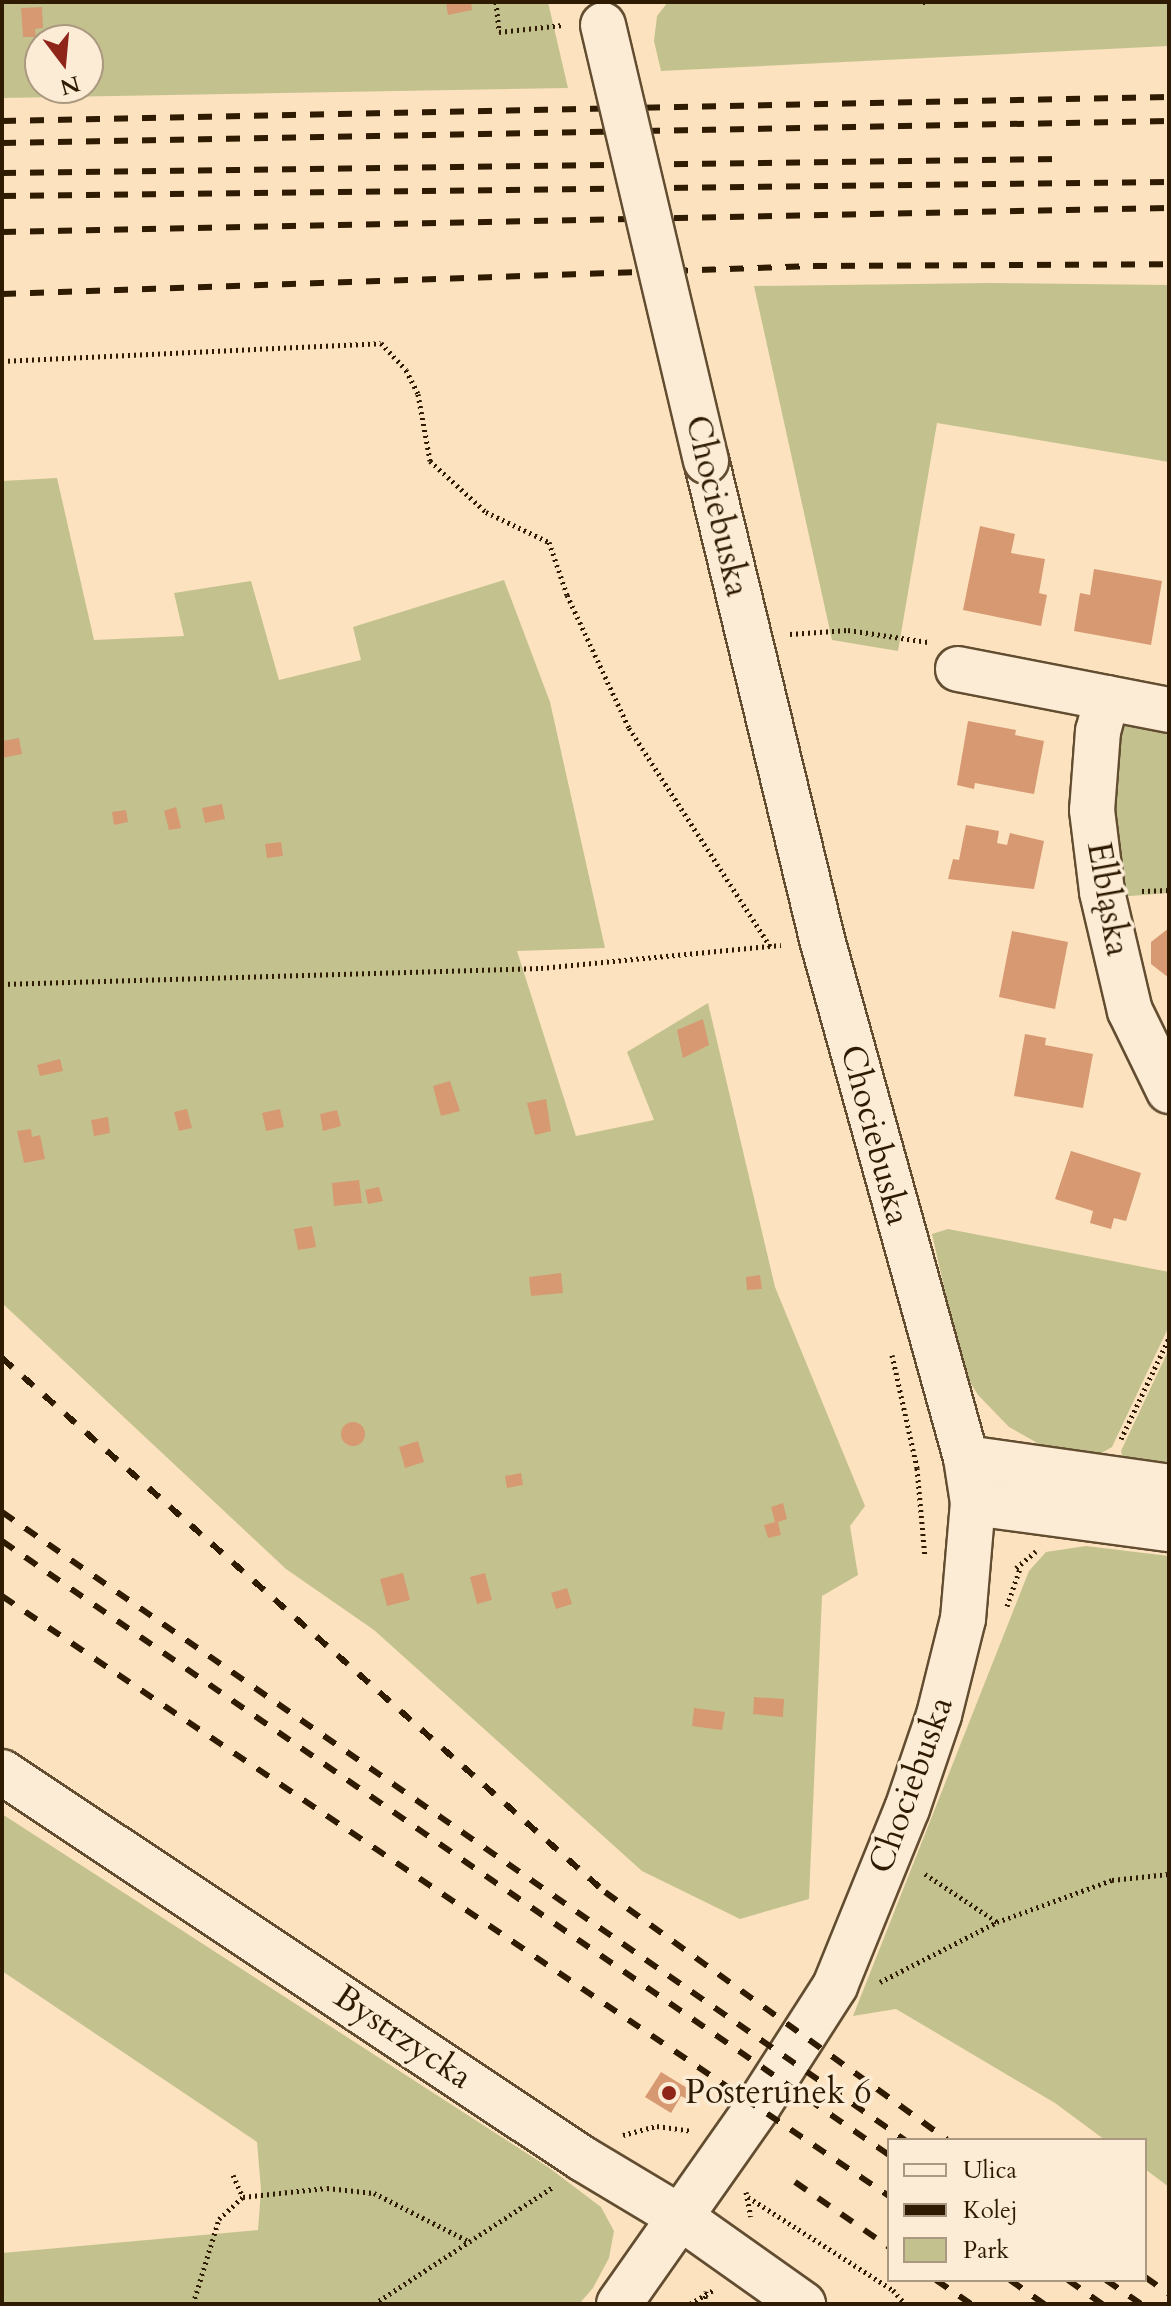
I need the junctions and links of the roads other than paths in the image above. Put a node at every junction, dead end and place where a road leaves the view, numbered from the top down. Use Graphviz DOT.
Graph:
graph roads {
  1 [pos="589,17"];
  2 [pos="958,669"];
  3 [pos="1107,698"];
  4 [pos="1169,710"];
  5 [pos="1169,1091"];
  6 [pos="966,1458"];
  7 [pos="1169,1487"];
  8 [pos="973,1503"];
  9 [pos="1169,1529"];
  10 [pos="2,1772"];
  11 [pos="680,2217"];
  12 [pos="619,2304"];
  13 [pos="803,2304"];
  1 -- 6 [label="street, Chociebuska, bridge"];
  2 -- 3 [label="street"];
  3 -- 4 [label="street"];
  3 -- 5 [label="street, Elbląska"];
  6 -- 7 [label="street"];
  6 -- 8 [label="street, Chociebuska"];
  8 -- 9 [label="street"];
  8 -- 11 [label="street, Chociebuska"];
  10 -- 11 [label="street, Bystrzycka"];
  11 -- 12 [label="street, Chociebuska"];
  11 -- 13 [label="street, Bystrzycka"];
}
